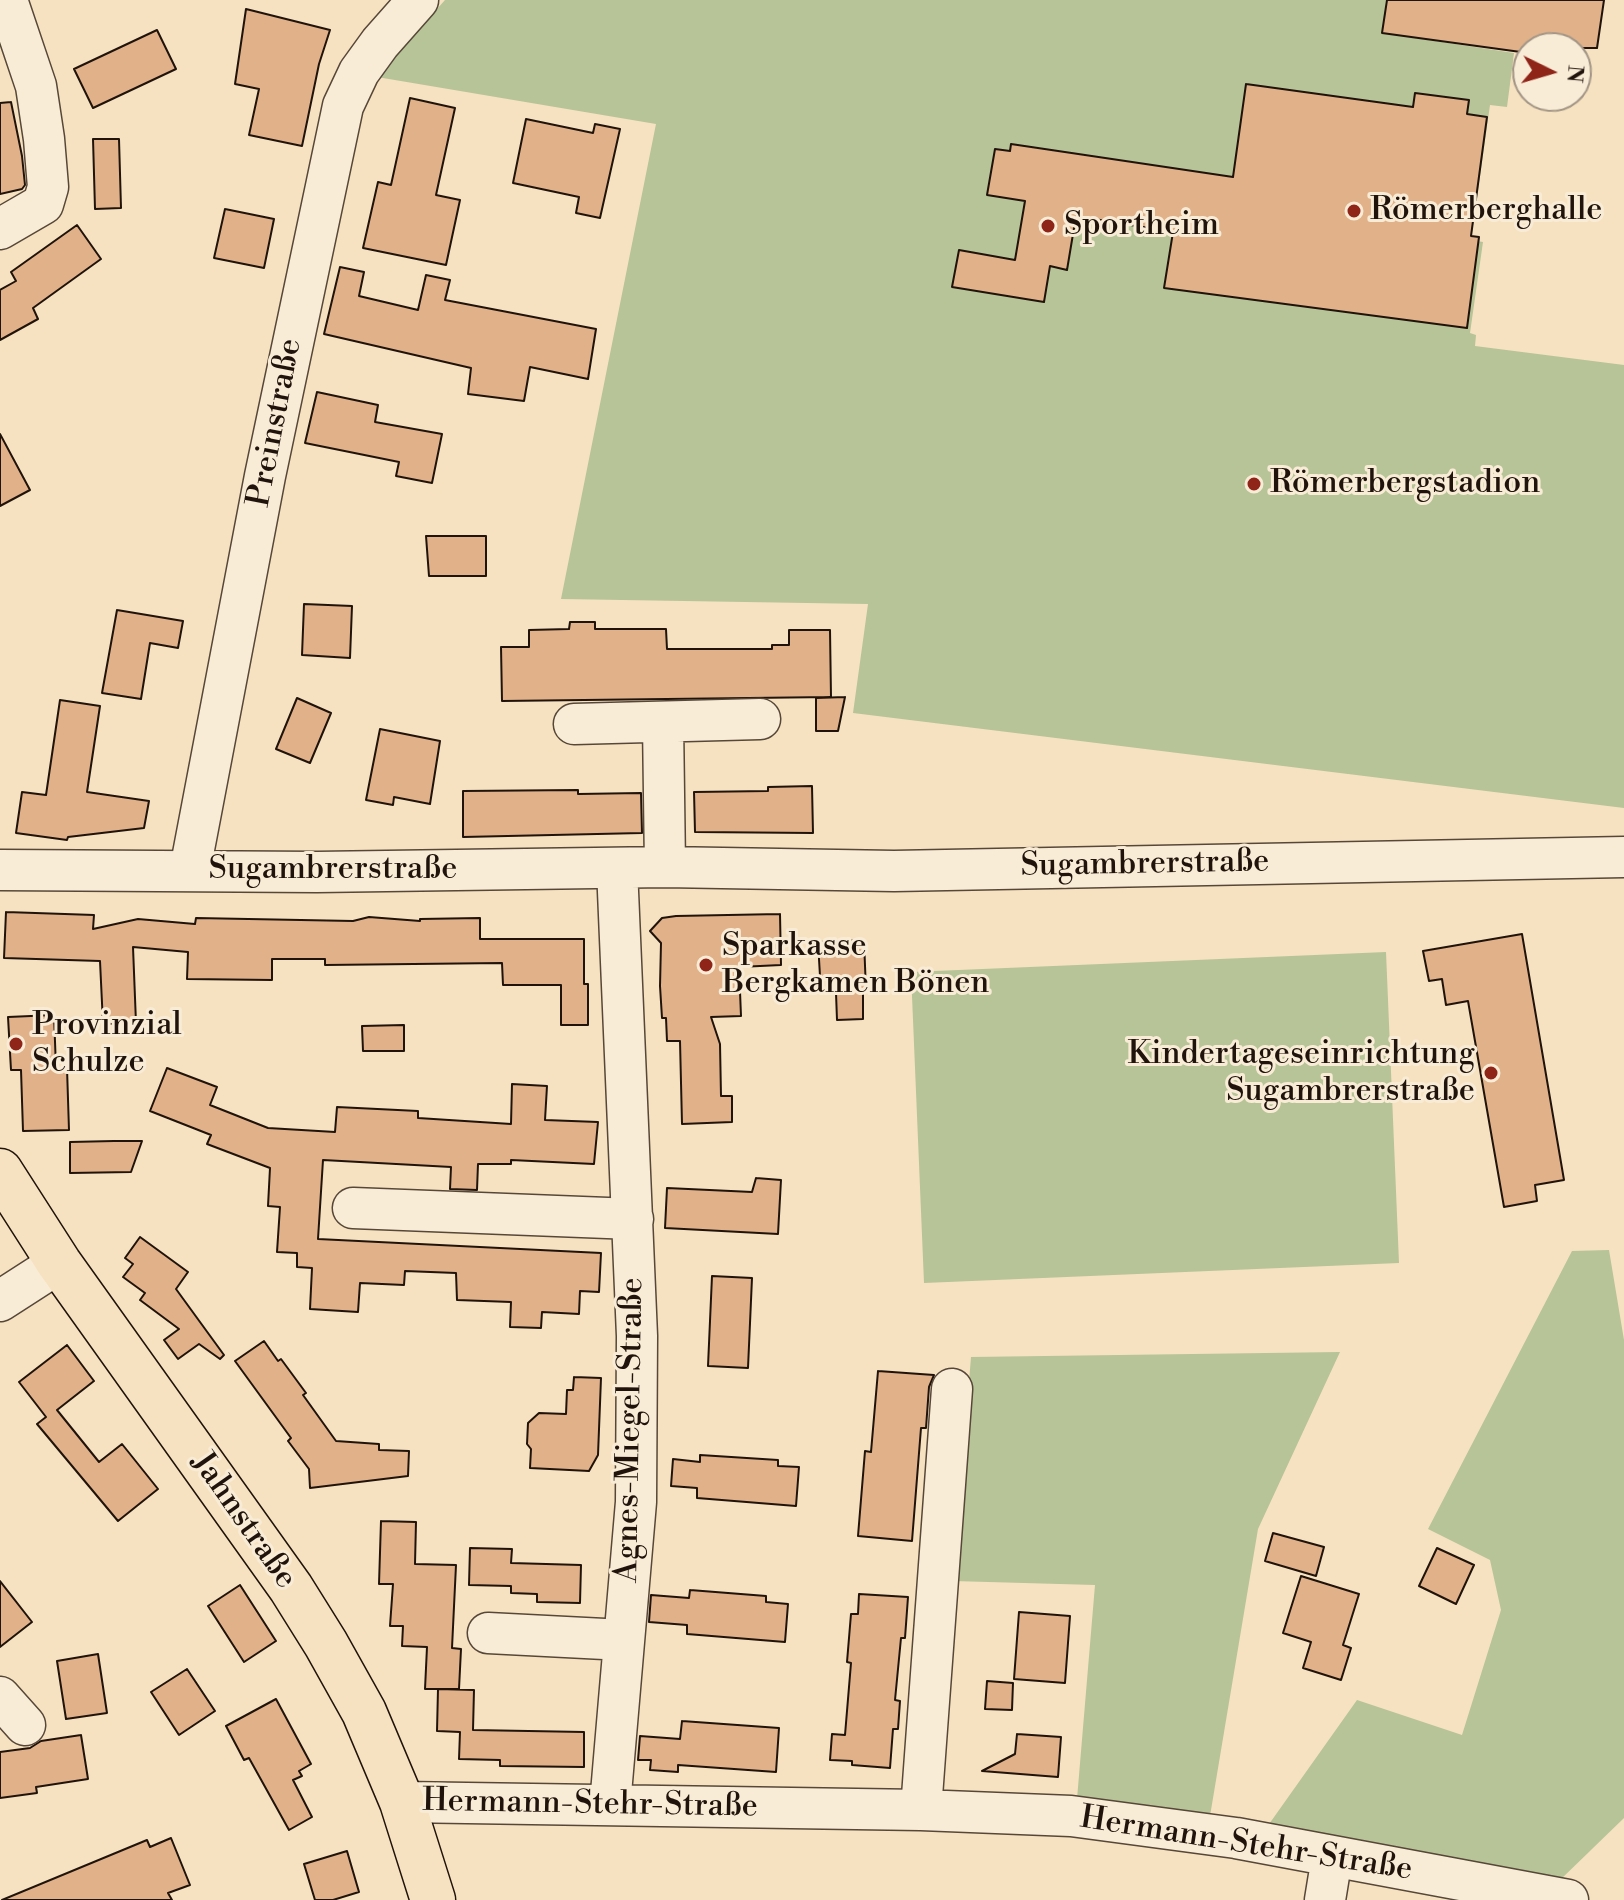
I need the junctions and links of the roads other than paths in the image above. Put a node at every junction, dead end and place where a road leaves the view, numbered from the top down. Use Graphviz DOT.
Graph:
graph roads {
  1 [pos="7,0"];
  2 [pos="418,0"];
  3 [pos="0,229"];
  4 [pos="760,719"];
  5 [pos="663,722"];
  6 [pos="574,724"];
  7 [pos="1624,857"];
  8 [pos="665,867"];
  9 [pos="617,868"];
  10 [pos="0,870"];
  11 [pos="190,870"];
  12 [pos="0,1171"];
  13 [pos="353,1208"];
  14 [pos="633,1219"];
  15 [pos="59,1263"];
  16 [pos="0,1301"];
  17 [pos="952,1389"];
  18 [pos="488,1633"];
  19 [pos="624,1640"];
  20 [pos="402,1802"];
  21 [pos="610,1805"];
  22 [pos="921,1810"];
  23 [pos="1332,1857"];
  24 [pos="433,1900"];
  25 [pos="1325,1900"];
  26 [pos="1568,1900"];
  1 -- 3 [label="street"];
  2 -- 11 [label="street, Preinstraße"];
  4 -- 5 [label="street"];
  5 -- 6 [label="street"];
  5 -- 8 [label="street"];
  7 -- 8 [label="street, Sugambrerstraße"];
  8 -- 9 [label="street, Sugambrerstraße"];
  9 -- 11 [label="street, Sugambrerstraße"];
  9 -- 14 [label="street, Agnes-Miegel-Straße"];
  10 -- 11 [label="street, Sugambrerstraße"];
  12 -- 15 [label="main road, Jahnstraße"];
  13 -- 14 [label="street"];
  14 -- 19 [label="street, Agnes-Miegel-Straße"];
  15 -- 16 [label="street"];
  15 -- 20 [label="main road, Jahnstraße"];
  17 -- 22 [label="street"];
  18 -- 19 [label="street"];
  19 -- 21 [label="street, Agnes-Miegel-Straße"];
  20 -- 21 [label="street, Hermann-Stehr-Straße"];
  20 -- 24 [label="main road, Jahnstraße"];
  21 -- 22 [label="street, Hermann-Stehr-Straße"];
  22 -- 23 [label="street, Hermann-Stehr-Straße"];
  23 -- 25 [label="street"];
  23 -- 26 [label="street, Hermann-Stehr-Straße"];
}
